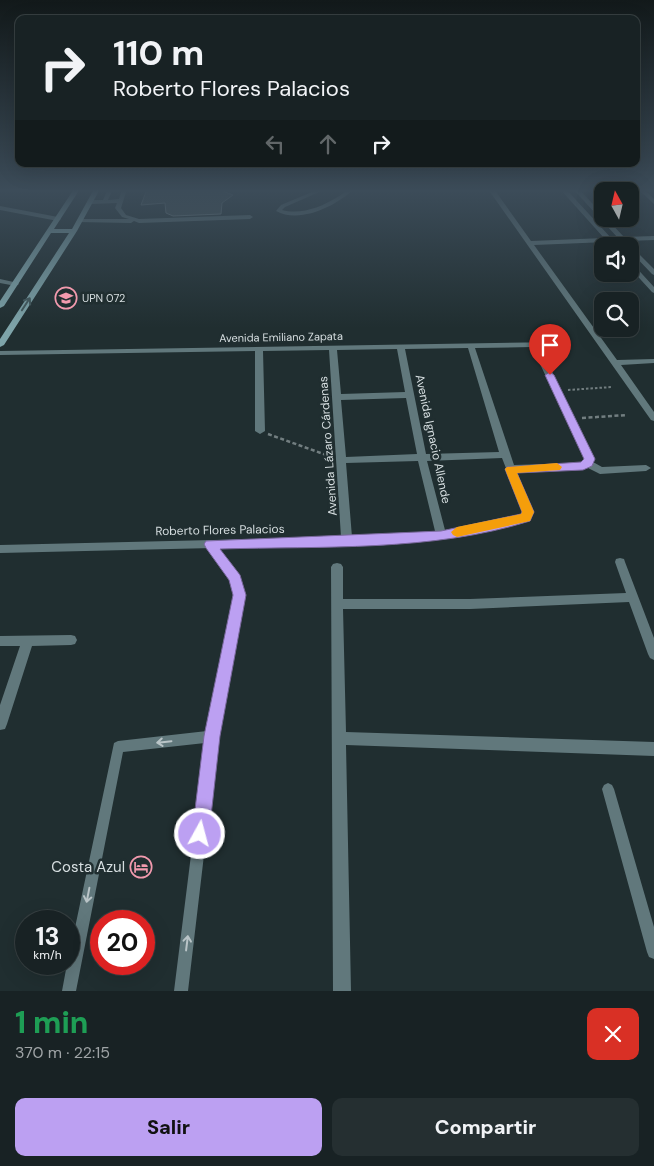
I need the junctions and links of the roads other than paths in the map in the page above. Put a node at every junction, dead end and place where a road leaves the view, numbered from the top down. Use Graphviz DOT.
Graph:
graph roads {
  1 [pos="47,235"];
  2 [pos="71,235"];
  3 [pos="524,235"];
  4 [pos="654,238"];
  5 [pos="639,239"];
  6 [pos="594,241"];
  7 [pos="529,243"];
  8 [pos="639,257"];
  9 [pos="654,273"];
  10 [pos="639,274"];
  11 [pos="0,281"];
  12 [pos="16,284"];
  13 [pos="654,291"];
  14 [pos="0,306"];
  15 [pos="3,337"];
  16 [pos="535,344"];
  17 [pos="562,344"];
  18 [pos="0,345"];
  19 [pos="471,346"];
  20 [pos="401,347"];
  21 [pos="333,348"];
  22 [pos="259,349"];
  23 [pos="0,353"];
  24 [pos="654,361"];
  25 [pos="615,363"];
  26 [pos="410,395"];
  27 [pos="337,397"];
  28 [pos="654,418"];
  29 [pos="260,431"];
  30 [pos="505,455"];
  31 [pos="422,458"];
  32 [pos="342,460"];
  33 [pos="588,463"];
  34 [pos="646,468"];
  35 [pos="510,469"];
  36 [pos="441,535"];
  37 [pos="347,541"];
  38 [pos="210,544"];
  39 [pos="0,549"];
  40 [pos="620,562"];
  41 [pos="337,567"];
  42 [pos="633,597"];
  43 [pos="338,604"];
  44 [pos="71,640"];
  45 [pos="0,641"];
  46 [pos="28,641"];
  47 [pos="654,654"];
  48 [pos="0,724"];
  49 [pos="212,736"];
  50 [pos="338,738"];
  51 [pos="654,749"];
  52 [pos="608,789"];
  53 [pos="654,952"];
  54 [pos="69,991"];
  55 [pos="182,991"];
  56 [pos="342,991"];
  1 -- 12 [label="main road"];
  15 -- 2 [label="main road, one-way"];
  3 -- 7 [label="street"];
  4 -- 5 [label="street"];
  6 -- 7 [label="street"];
  7 -- 25 [label="street"];
  8 -- 9 [label="street"];
  10 -- 13 [label="street"];
  11 -- 12 [label="street"];
  12 -- 14 [label="main road"];
  15 -- 18 [label="main road"];
  16 -- 17 [label="street, Avenida Emiliano Zapata"];
  16 -- 19 [label="street, Avenida Emiliano Zapata"];
  16 -- 33 [label="street"];
  19 -- 20 [label="street, Avenida Emiliano Zapata"];
  19 -- 30 [label="street"];
  20 -- 21 [label="street, Avenida Emiliano Zapata"];
  20 -- 26 [label="street, Avenida Ignacio Allende"];
  21 -- 22 [label="street, Avenida Emiliano Zapata"];
  21 -- 27 [label="street, Avenida Lázaro Cárdenas"];
  22 -- 23 [label="street, Avenida Emiliano Zapata"];
  22 -- 29 [label="street"];
  24 -- 25 [label="street"];
  25 -- 28 [label="street"];
  26 -- 27 [label="street"];
  26 -- 31 [label="street, Avenida Ignacio Allende"];
  27 -- 32 [label="street, Avenida Lázaro Cárdenas"];
  30 -- 31 [label="street"];
  30 -- 35 [label="street"];
  31 -- 32 [label="street"];
  31 -- 36 [label="street, Avenida Ignacio Allende"];
  32 -- 37 [label="street, Avenida Lázaro Cárdenas"];
  33 -- 34 [label="street"];
  33 -- 35 [label="street"];
  35 -- 36 [label="street"];
  36 -- 37 [label="street, Roberto Flores Palacios"];
  37 -- 38 [label="street, Roberto Flores Palacios"];
  38 -- 39 [label="street, Roberto Flores Palacios"];
  38 -- 49 [label="lane"];
  40 -- 42 [label="street"];
  41 -- 43 [label="street"];
  42 -- 43 [label="street"];
  42 -- 47 [label="street"];
  43 -- 50 [label="street"];
  44 -- 46 [label="street"];
  45 -- 46 [label="street"];
  46 -- 48 [label="street"];
  49 -- 54 [label="lane, one-way"];
  55 -- 49 [label="lane, one-way"];
  50 -- 51 [label="street"];
  50 -- 56 [label="street"];
  52 -- 53 [label="lane"];
}
